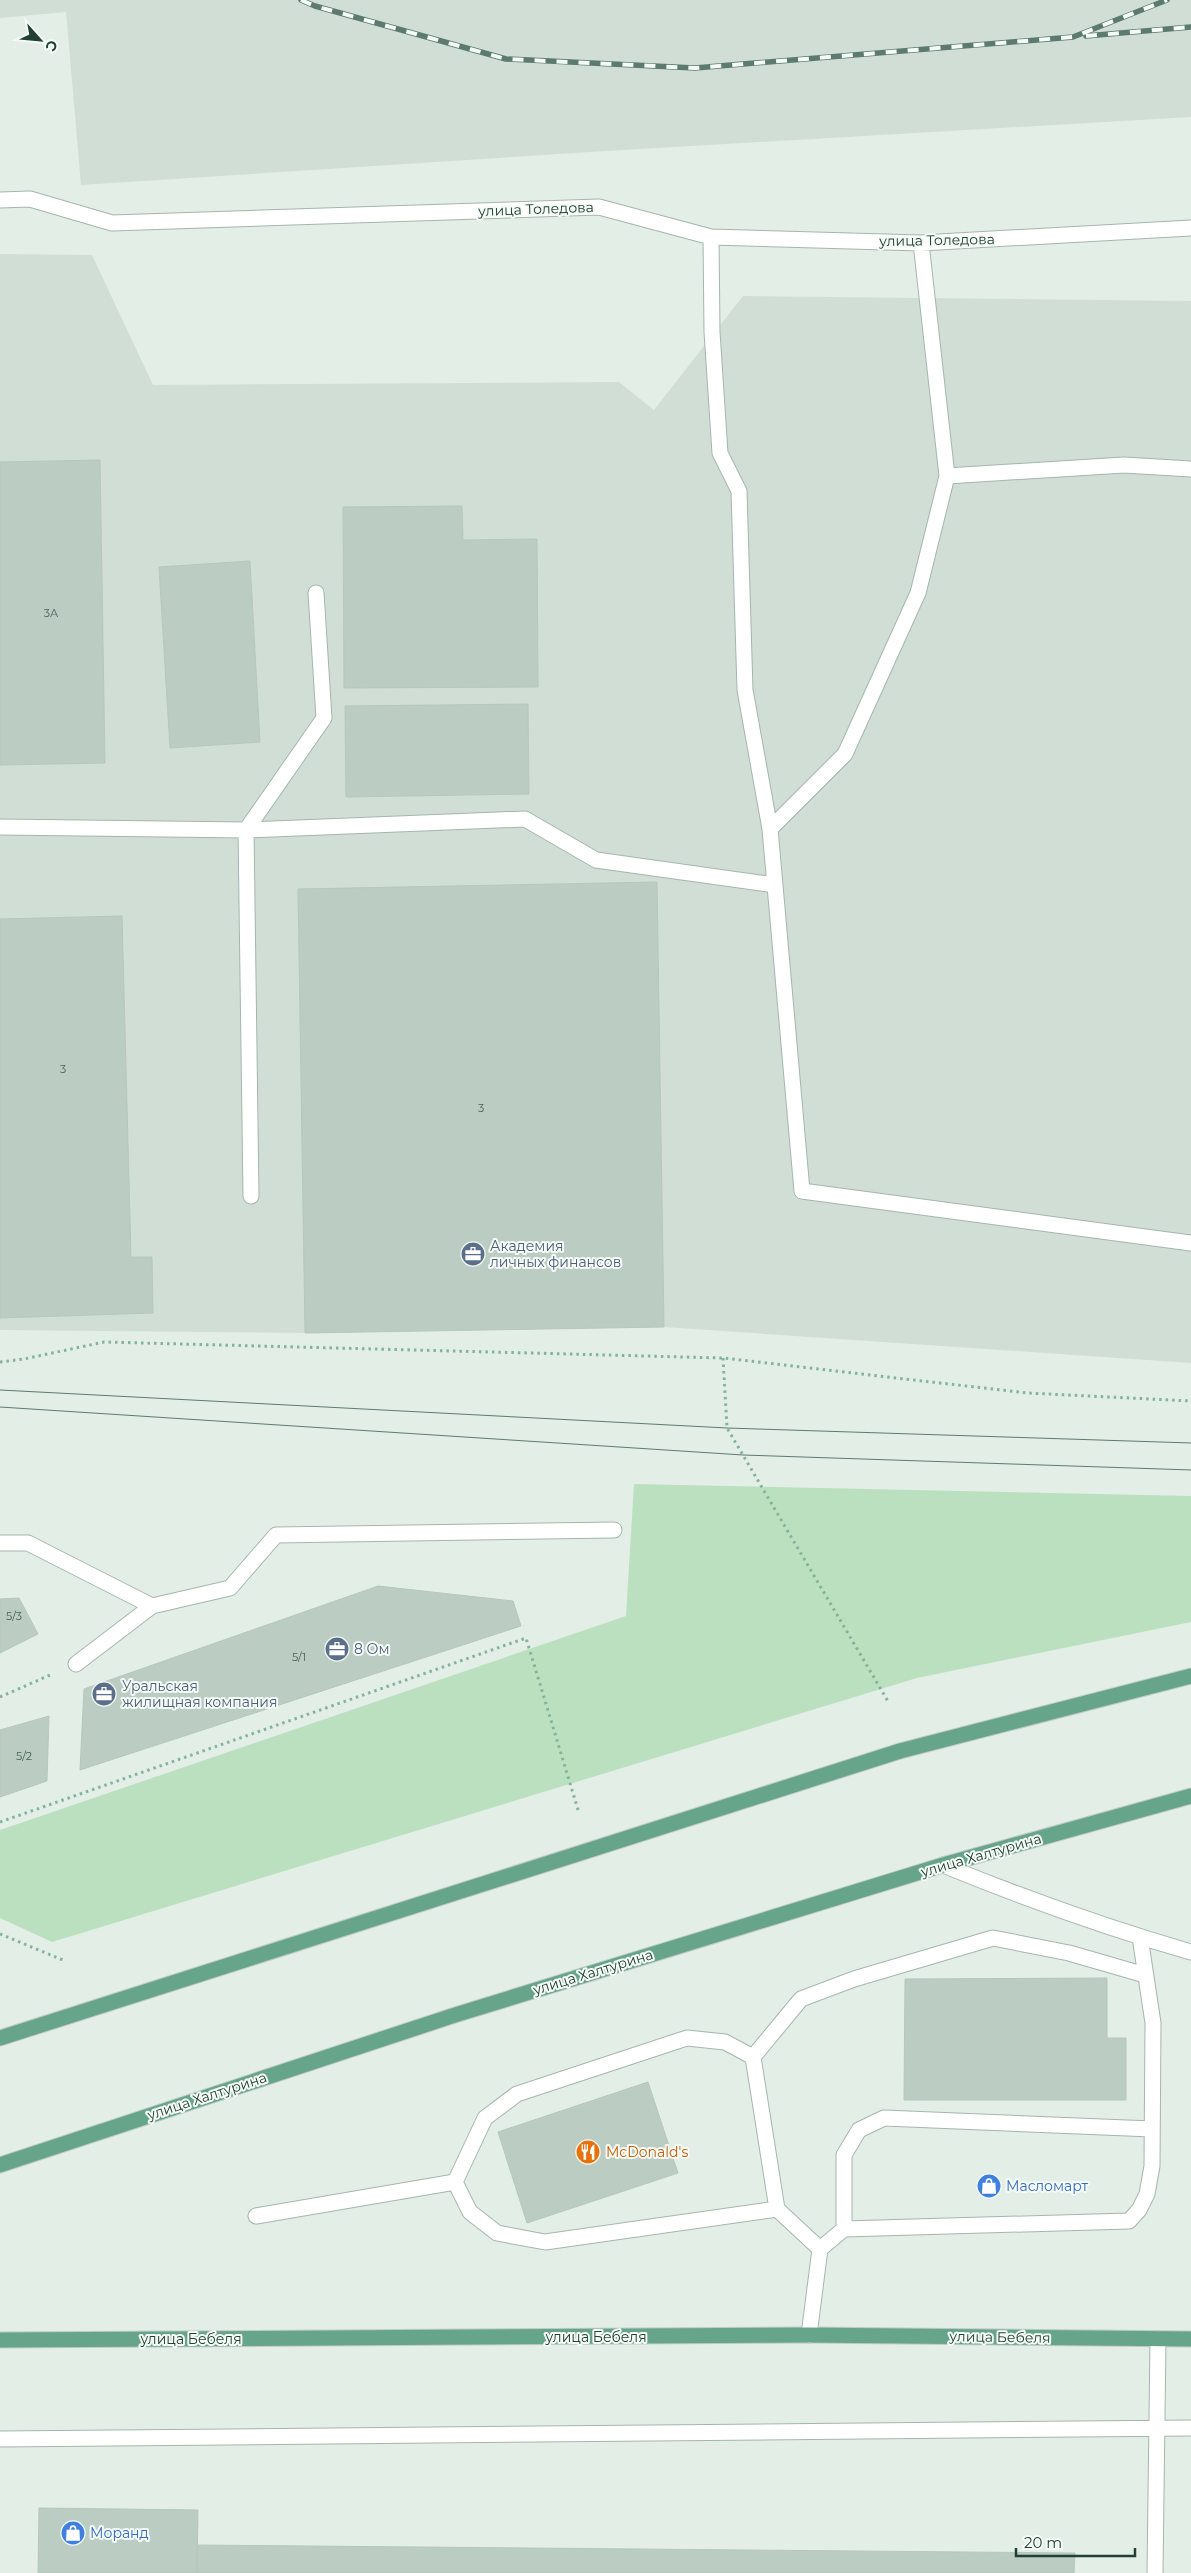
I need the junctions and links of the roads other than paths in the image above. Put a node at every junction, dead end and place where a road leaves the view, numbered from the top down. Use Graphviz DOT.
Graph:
graph roads {
  1 [pos="0,200"];
  2 [pos="1191,228"];
  3 [pos="711,237"];
  4 [pos="921,244"];
  5 [pos="1191,469"];
  6 [pos="947,476"];
  7 [pos="316,593"];
  8 [pos="0,826"];
  9 [pos="770,829"];
  10 [pos="246,830"];
  11 [pos="775,885"];
  12 [pos="251,1196"];
  13 [pos="1191,1243"];
  14 [pos="614,1530"];
  15 [pos="0,1543"];
  16 [pos="152,1606"];
  17 [pos="76,1664"];
  18 [pos="1191,1676"];
  19 [pos="1191,1796"];
  20 [pos="943,1865"];
  21 [pos="1140,1937"];
  22 [pos="1191,1952"];
  23 [pos="1145,1975"];
  24 [pos="0,2038"];
  25 [pos="753,2057"];
  26 [pos="1152,2129"];
  27 [pos="0,2165"];
  28 [pos="455,2182"];
  29 [pos="777,2209"];
  30 [pos="256,2216"];
  31 [pos="844,2229"];
  32 [pos="820,2249"];
  33 [pos="809,2335"];
  34 [pos="1191,2338"];
  35 [pos="1158,2339"];
  36 [pos="0,2340"];
  37 [pos="1157,2428"];
  38 [pos="1191,2428"];
  39 [pos="0,2439"];
  40 [pos="1155,2573"];
  1 -- 3 [label="street, улица Толедова"];
  2 -- 4 [label="street, улица Толедова"];
  3 -- 4 [label="street, улица Толедова"];
  3 -- 9 [label="street"];
  4 -- 6 [label="street"];
  5 -- 6 [label="street"];
  6 -- 9 [label="street"];
  7 -- 10 [label="street"];
  8 -- 10 [label="street"];
  9 -- 11 [label="street"];
  10 -- 11 [label="street"];
  10 -- 12 [label="street"];
  11 -- 13 [label="street"];
  14 -- 16 [label="street"];
  15 -- 16 [label="street"];
  16 -- 17 [label="street"];
  18 -- 24 [label="main road"];
  19 -- 20 [label="main road, улица Халтурина"];
  20 -- 21 [label="street"];
  20 -- 27 [label="main road, улица Халтурина"];
  21 -- 22 [label="street"];
  21 -- 23 [label="street"];
  23 -- 25 [label="street"];
  23 -- 26 [label="street"];
  25 -- 28 [label="street"];
  25 -- 29 [label="street"];
  26 -- 31 [label="street"];
  26 -- 31 [label="street"];
  28 -- 29 [label="street"];
  28 -- 30 [label="street"];
  29 -- 32 [label="street"];
  31 -- 32 [label="street"];
  32 -- 33 [label="street"];
  33 -- 35 [label="main road, улица Бебеля"];
  33 -- 36 [label="main road, улица Бебеля"];
  34 -- 35 [label="main road, улица Бебеля"];
  35 -- 37 [label="street"];
  37 -- 38 [label="street"];
  37 -- 39 [label="street"];
  37 -- 40 [label="street"];
}
